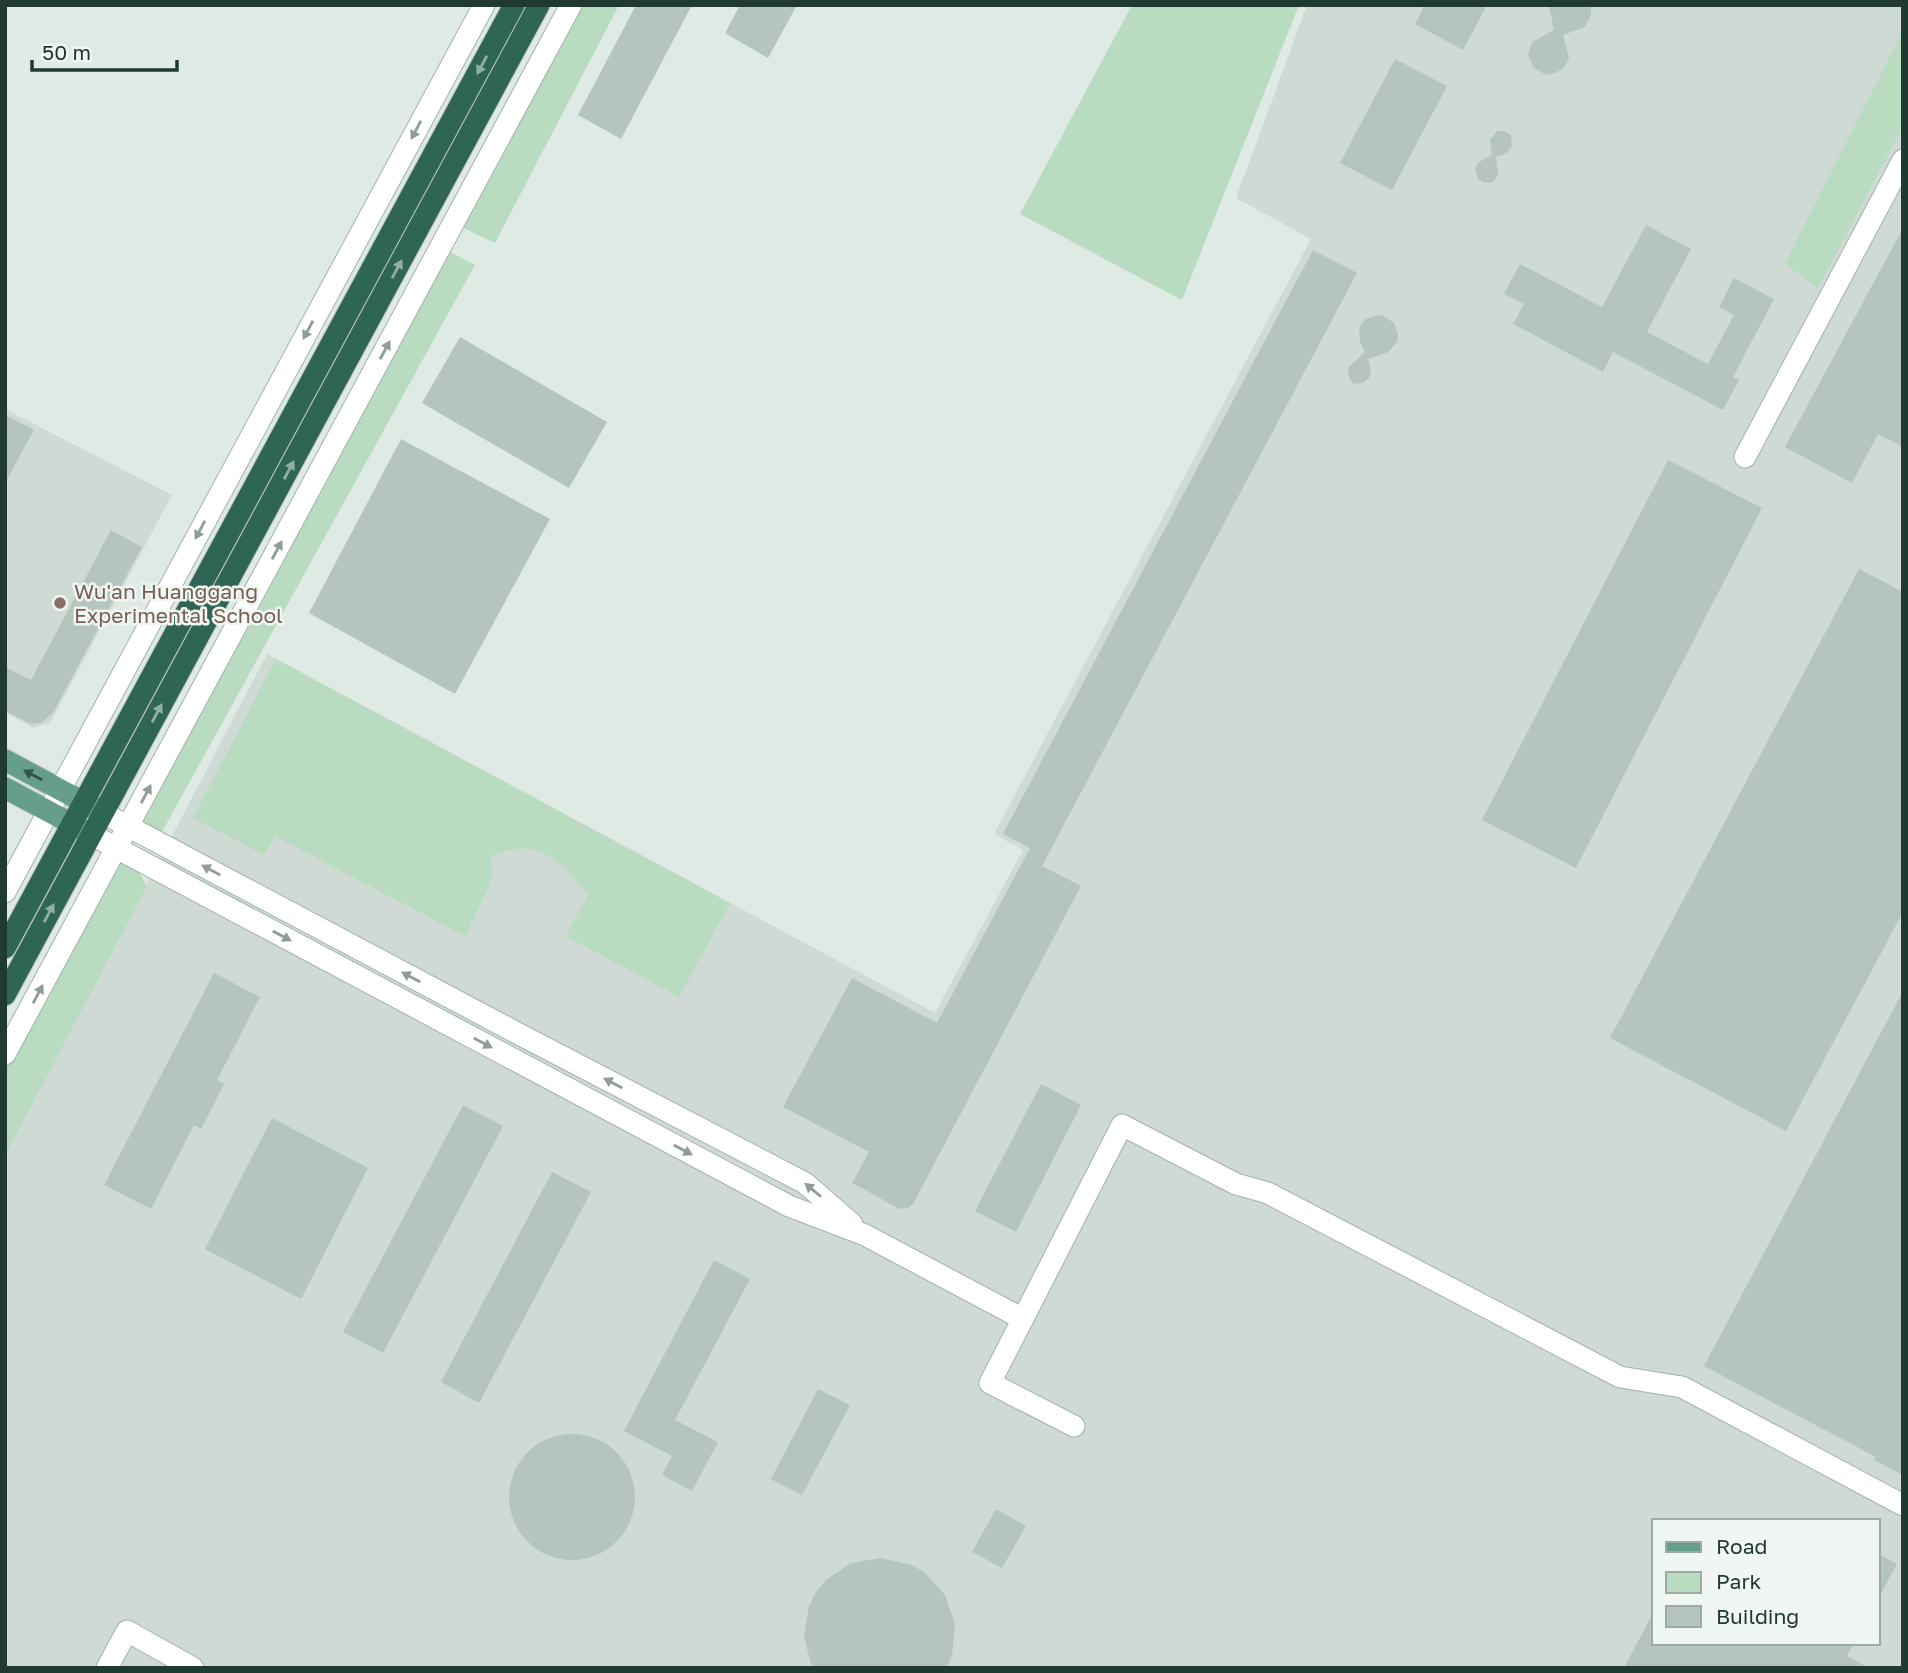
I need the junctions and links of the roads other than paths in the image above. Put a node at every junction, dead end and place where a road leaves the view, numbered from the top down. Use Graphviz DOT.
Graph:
graph roads {
  1 [pos="484,5"];
  2 [pos="514,5"];
  3 [pos="539,5"];
  4 [pos="571,5"];
  5 [pos="1903,160"];
  6 [pos="1745,457"];
  7 [pos="5,760"];
  8 [pos="5,788"];
  9 [pos="60,790"];
  10 [pos="84,802"];
  11 [pos="49,812"];
  12 [pos="103,813"];
  13 [pos="72,824"];
  14 [pos="128,826"];
  15 [pos="92,835"];
  16 [pos="117,848"];
  17 [pos="5,892"];
  18 [pos="5,948"];
  19 [pos="5,995"];
  20 [pos="5,1054"];
  21 [pos="865,1235"];
  22 [pos="1023,1319"];
  23 [pos="1074,1426"];
  24 [pos="1903,1505"];
  25 [pos="107,1668"];
  26 [pos="193,1668"];
  1 -- 9 [label="street, one-way"];
  2 -- 10 [label="highway, one-way"];
  12 -- 3 [label="highway, one-way"];
  14 -- 4 [label="street, one-way"];
  5 -- 6 [label="street"];
  9 -- 7 [label="main road, one-way"];
  8 -- 11 [label="main road"];
  9 -- 10 [label="main road"];
  9 -- 11 [label="street"];
  10 -- 12 [label="main road"];
  10 -- 13 [label="highway"];
  11 -- 13 [label="main road"];
  11 -- 17 [label="street"];
  12 -- 14 [label="street"];
  12 -- 15 [label="highway"];
  13 -- 15 [label="main road"];
  13 -- 18 [label="highway"];
  14 -- 16 [label="street"];
  21 -- 14 [label="street, one-way"];
  15 -- 16 [label="street"];
  19 -- 15 [label="highway, one-way"];
  20 -- 16 [label="street, one-way"];
  16 -- 21 [label="street, one-way"];
  21 -- 22 [label="street"];
  22 -- 23 [label="street"];
  22 -- 24 [label="street"];
  25 -- 26 [label="street"];
}
